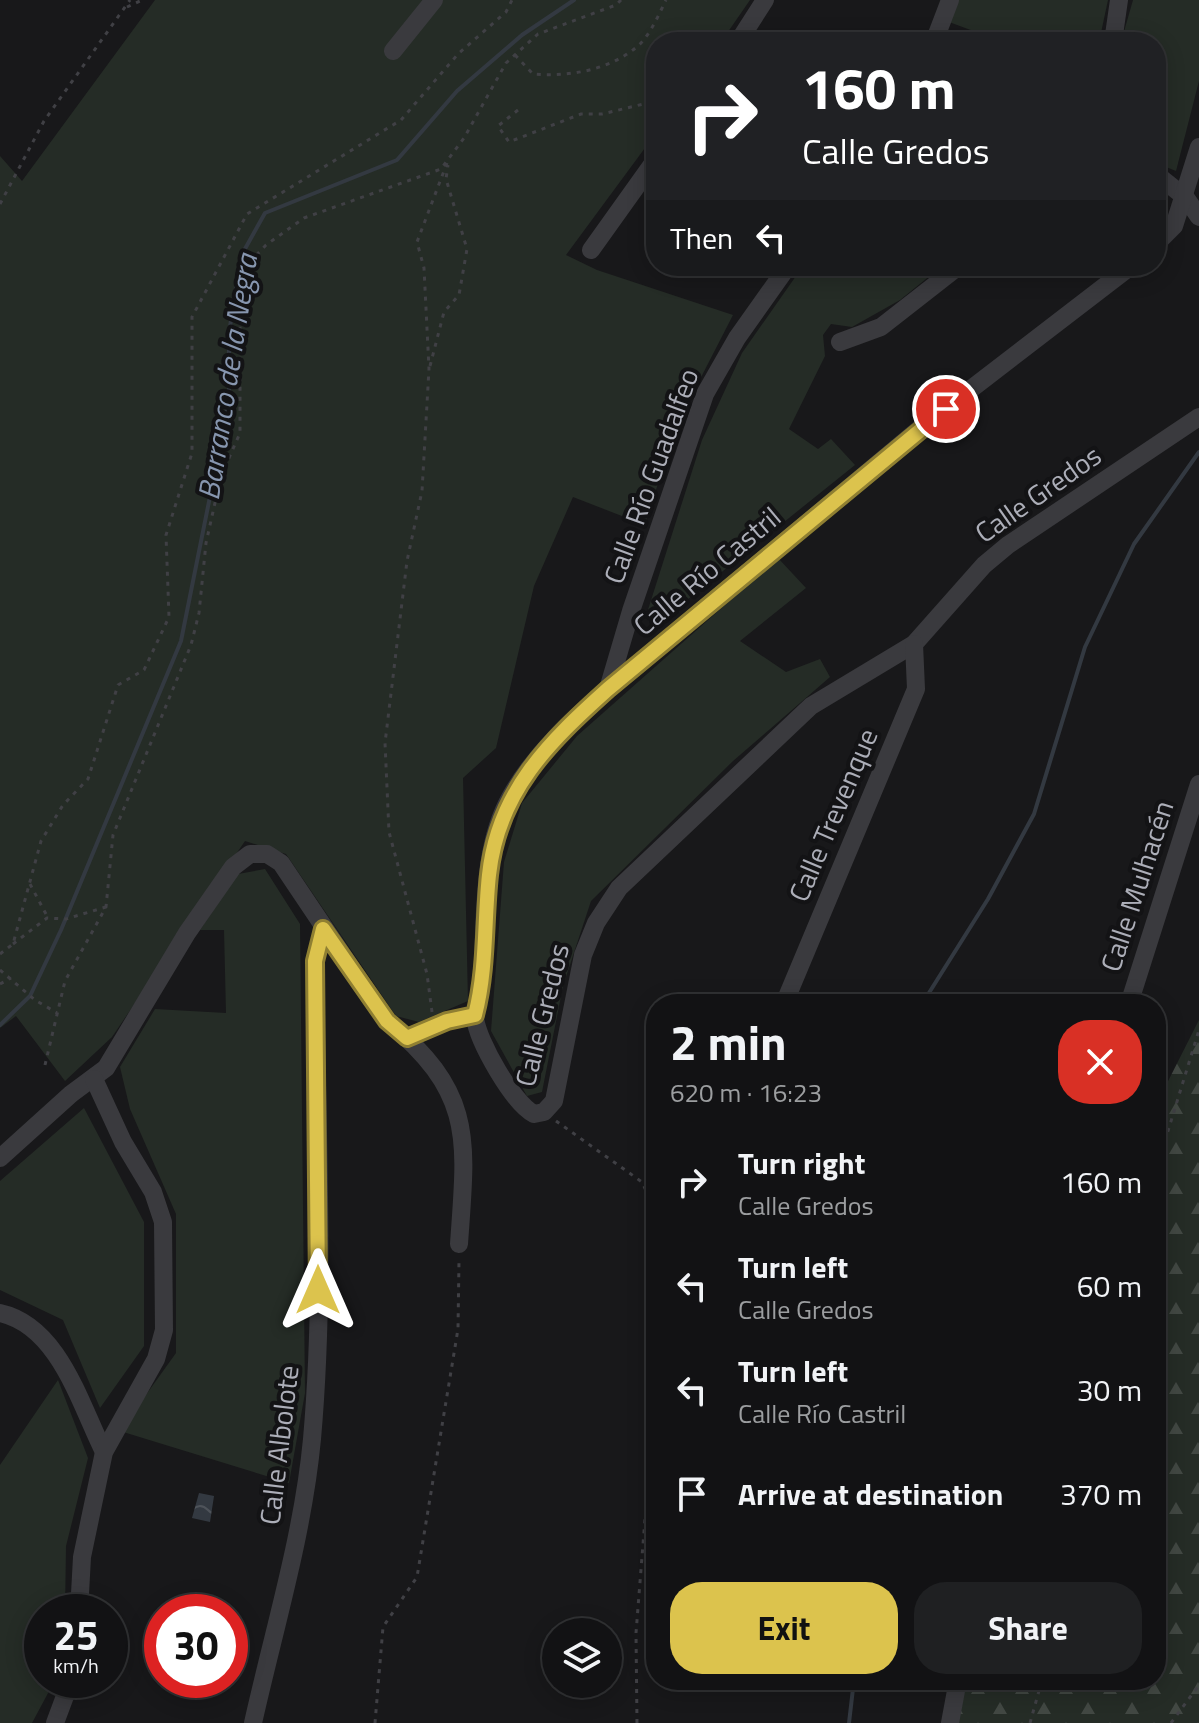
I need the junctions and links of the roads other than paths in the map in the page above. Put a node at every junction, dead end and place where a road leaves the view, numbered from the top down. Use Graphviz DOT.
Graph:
graph roads {
  1 [pos="434,0"];
  2 [pos="765,0"];
  3 [pos="950,0"];
  4 [pos="1119,0"];
  5 [pos="744,32"];
  6 [pos="938,32"];
  7 [pos="1114,32"];
  8 [pos="393,51"];
  9 [pos="1199,147"];
  10 [pos="646,173"];
  11 [pos="1166,182"];
  12 [pos="1186,198"];
  13 [pos="1199,217"];
  14 [pos="1166,234"];
  15 [pos="591,250"];
  16 [pos="781,276"];
  17 [pos="946,276"];
  18 [pos="1118,276"];
  19 [pos="840,342"];
  20 [pos="1199,417"];
  21 [pos="626,629"];
  22 [pos="914,644"];
  23 [pos="656,650"];
  24 [pos="608,689"];
  25 [pos="1199,784"];
  26 [pos="323,929"];
  27 [pos="788,994"];
  28 [pos="1132,994"];
  29 [pos="475,1015"];
  30 [pos="407,1038"];
  31 [pos="94,1079"];
  32 [pos="0,1158"];
  33 [pos="459,1244"];
  34 [pos="0,1313"];
  35 [pos="104,1452"];
  36 [pos="80,1594"];
  37 [pos="956,1690"];
  38 [pos="64,1698"];
  39 [pos="55,1723"];
  40 [pos="253,1723"];
  41 [pos="950,1723"];
  1 -- 8 [label="street"];
  2 -- 5 [label="street"];
  3 -- 6 [label="street"];
  4 -- 7 [label="street"];
  9 -- 12 [label="street"];
  10 -- 15 [label="street"];
  11 -- 12 [label="street"];
  12 -- 13 [label="street"];
  12 -- 14 [label="street"];
  16 -- 21 [label="street, Calle Río Guadalfeo"];
  17 -- 19 [label="street"];
  18 -- 23 [label="street, Calle Río Castril"];
  20 -- 22 [label="street, Calle Gredos"];
  21 -- 23 [label="street, Calle Río Guadalfeo"];
  21 -- 24 [label="street, Calle Río Guadalfeo"];
  22 -- 27 [label="street, Calle Trevenque"];
  22 -- 29 [label="street, Calle Gredos"];
  23 -- 24 [label="street, Calle Río Castril"];
  24 -- 29 [label="street, Calle Río Castril"];
  25 -- 28 [label="street, Calle Mulhacén"];
  26 -- 30 [label="street"];
  26 -- 31 [label="street"];
  26 -- 40 [label="street, Calle Albolote"];
  29 -- 30 [label="street"];
  30 -- 33 [label="street"];
  31 -- 32 [label="street"];
  31 -- 35 [label="street"];
  34 -- 35 [label="street"];
  35 -- 36 [label="street"];
  37 -- 41 [label="street"];
  38 -- 39 [label="street"];
}
